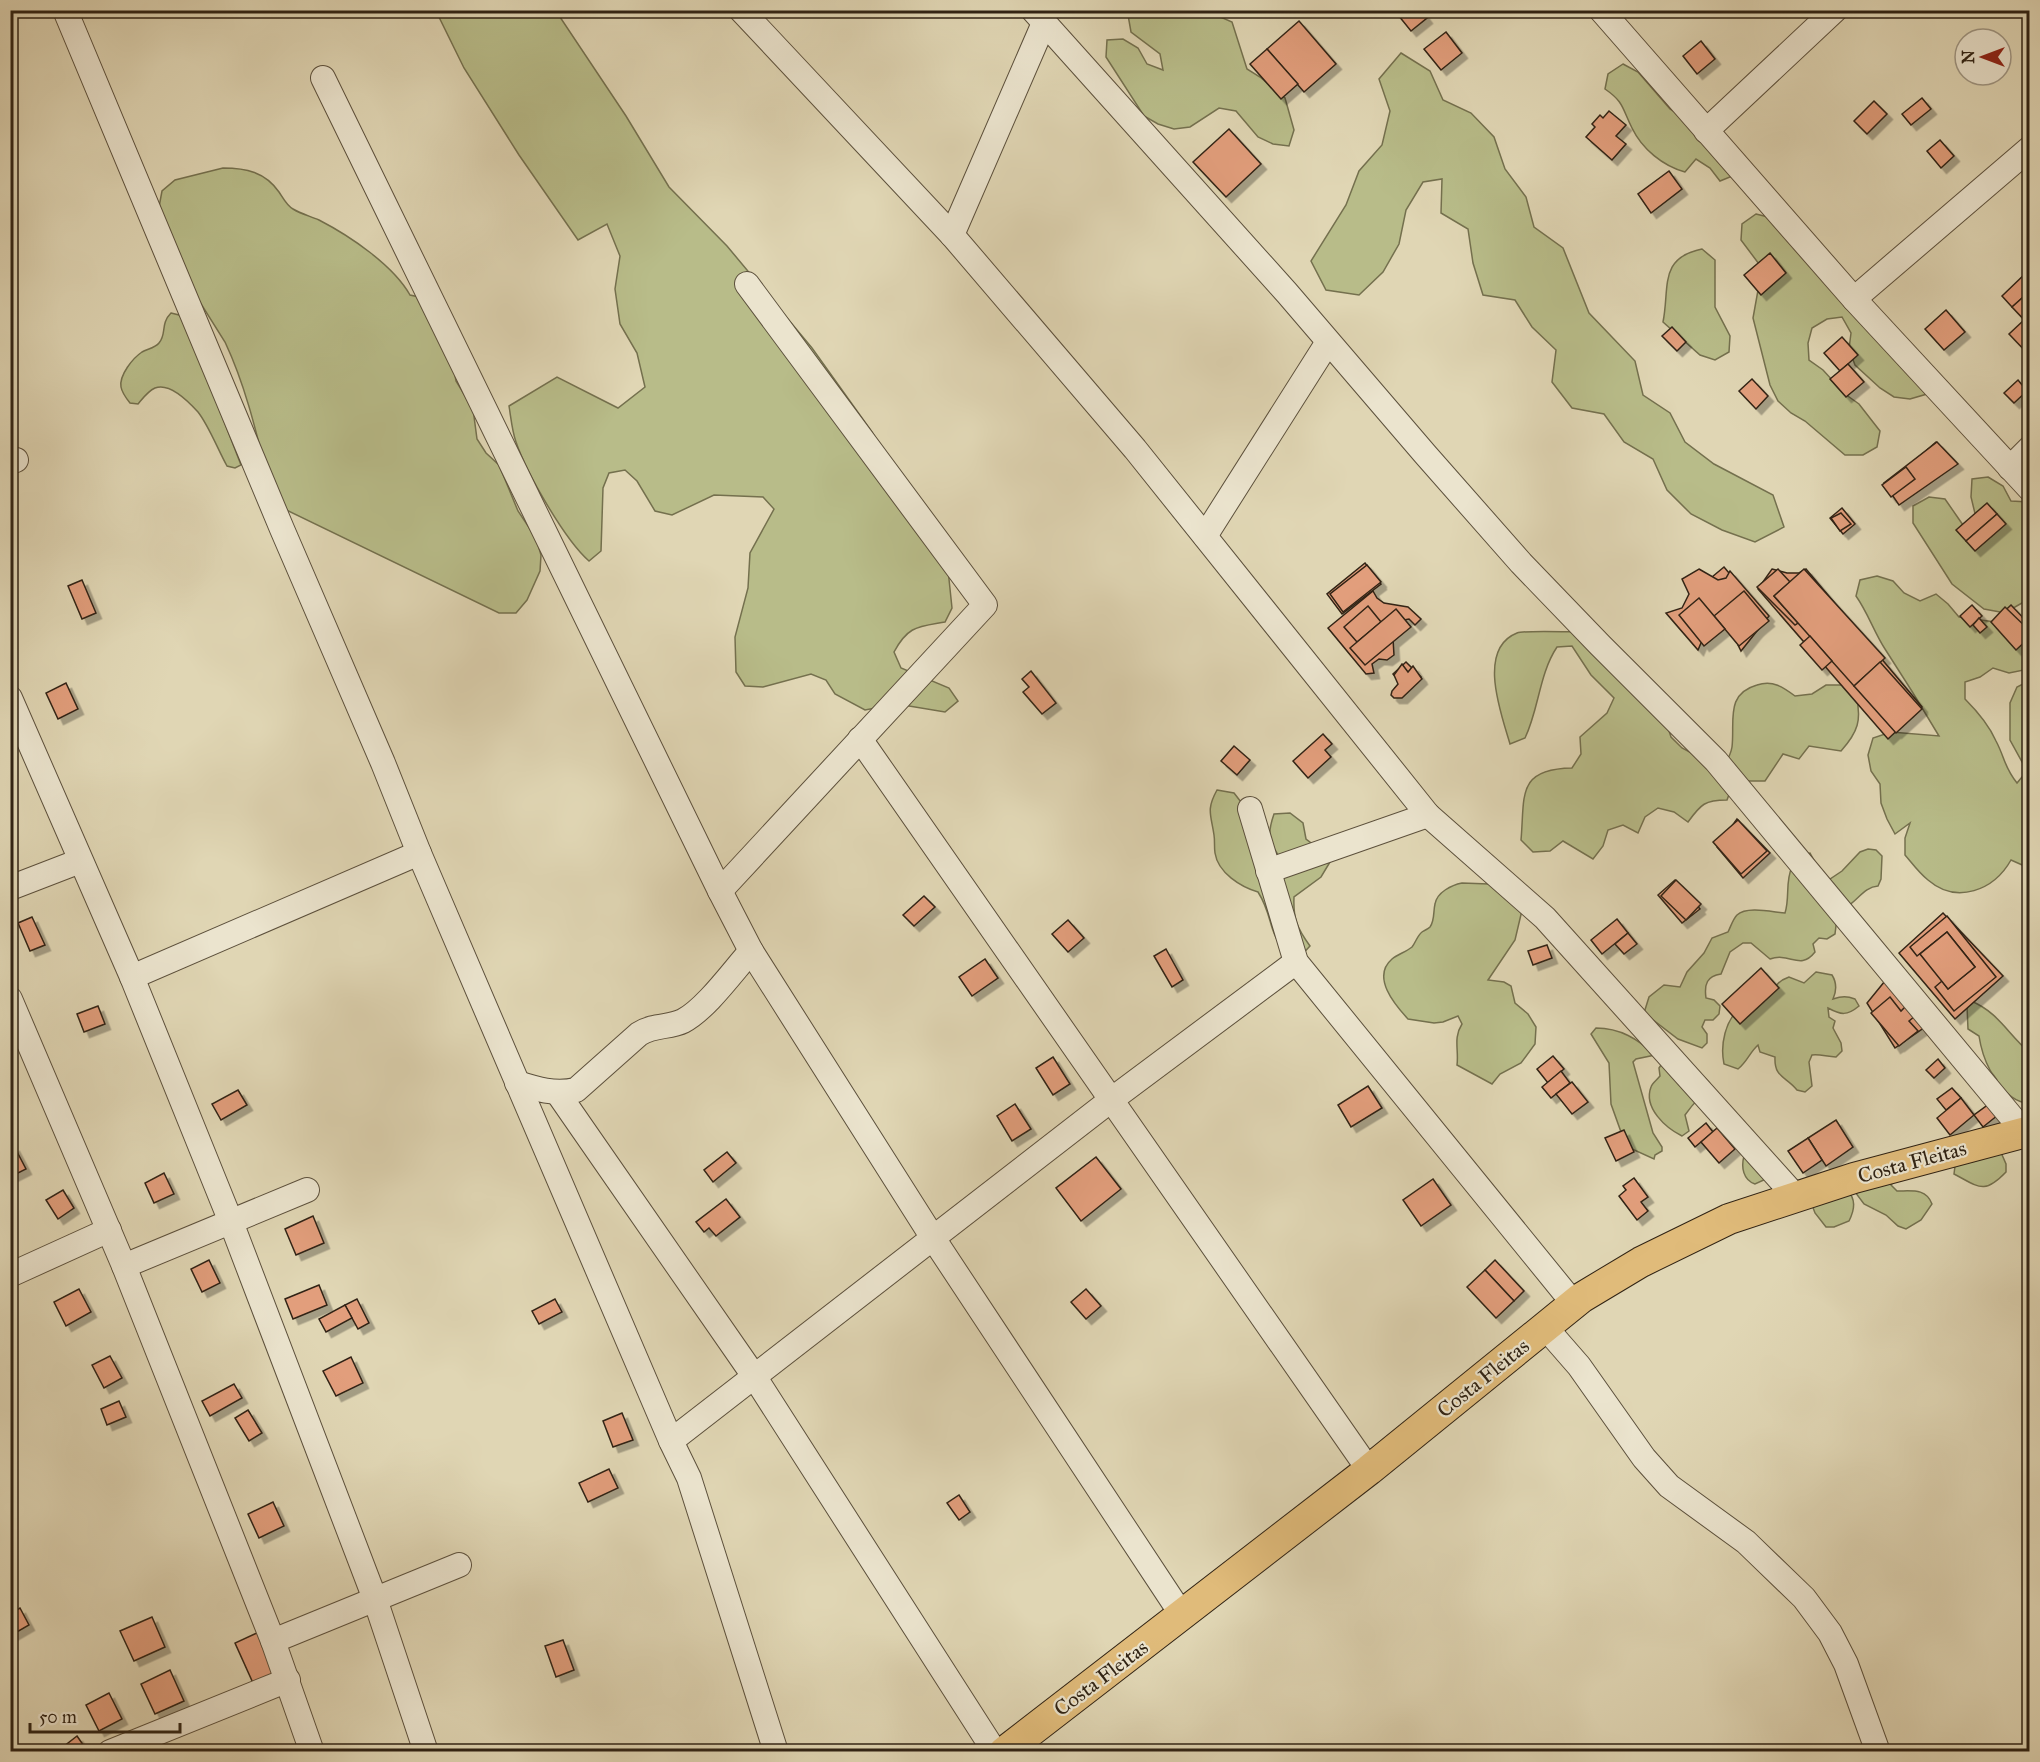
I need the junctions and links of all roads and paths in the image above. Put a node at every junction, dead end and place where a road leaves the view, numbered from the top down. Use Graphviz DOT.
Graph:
graph roads {
  1 [pos="65,10"];
  2 [pos="741,10"];
  3 [pos="1600,10"];
  4 [pos="1836,10"];
  5 [pos="1038,17"];
  6 [pos="323,78"];
  7 [pos="1706,131"];
  8 [pos="2030,148"];
  9 [pos="952,236"];
  10 [pos="747,284"];
  11 [pos="1854,299"];
  12 [pos="1328,342"];
  13 [pos="2030,448"];
  14 [pos="2010,468"];
  15 [pos="2030,489"];
  16 [pos="1205,536"];
  17 [pos="10,698"];
  18 [pos="860,739"];
  19 [pos="1250,809"];
  20 [pos="1428,815"];
  21 [pos="419,853"];
  22 [pos="80,861"];
  23 [pos="1268,871"];
  24 [pos="10,888"];
  25 [pos="720,891"];
  26 [pos="751,951"];
  27 [pos="1296,962"];
  28 [pos="132,977"];
  29 [pos="10,999"];
  30 [pos="517,1083"];
  31 [pos="557,1092"];
  32 [pos="1111,1100"];
  33 [pos="2027,1131"];
  34 [pos="307,1190"];
  35 [pos="1796,1197"];
  36 [pos="231,1222"];
  37 [pos="109,1230"];
  38 [pos="933,1238"];
  39 [pos="124,1266"];
  40 [pos="10,1275"];
  41 [pos="1574,1304"];
  42 [pos="1545,1327"];
  43 [pos="754,1376"];
  44 [pos="671,1441"];
  45 [pos="1369,1470"];
  46 [pos="459,1565"];
  47 [pos="375,1599"];
  48 [pos="1182,1616"];
  49 [pos="273,1641"];
  50 [pos="288,1680"];
  51 [pos="110,1752"];
  52 [pos="312,1752"];
  53 [pos="426,1752"];
  54 [pos="776,1752"];
  55 [pos="995,1752"];
  56 [pos="1004,1752"];
  57 [pos="1878,1752"];
  1 -- 21 [label="street"];
  2 -- 9 [label="street"];
  3 -- 7 [label="street"];
  4 -- 7 [label="street"];
  5 -- 9 [label="street"];
  5 -- 12 [label="street"];
  6 -- 25 [label="street"];
  7 -- 11 [label="street"];
  8 -- 11 [label="street"];
  9 -- 16 [label="street"];
  10 -- 18 [label="street"];
  11 -- 14 [label="street"];
  12 -- 16 [label="street"];
  12 -- 33 [label="street"];
  13 -- 14 [label="street"];
  14 -- 15 [label="street"];
  16 -- 20 [label="street"];
  17 -- 22 [label="street"];
  18 -- 25 [label="street"];
  18 -- 32 [label="street"];
  19 -- 23 [label="street"];
  20 -- 23 [label="street"];
  20 -- 35 [label="street"];
  21 -- 28 [label="street"];
  21 -- 30 [label="street"];
  22 -- 24 [label="street"];
  22 -- 28 [label="street"];
  23 -- 27 [label="street"];
  25 -- 26 [label="street"];
  26 -- 31 [label="street"];
  26 -- 38 [label="street"];
  27 -- 32 [label="street"];
  27 -- 41 [label="street"];
  28 -- 36 [label="street"];
  29 -- 37 [label="street"];
  30 -- 31 [label="street"];
  30 -- 44 [label="street"];
  31 -- 43 [label="street"];
  32 -- 38 [label="street"];
  32 -- 45 [label="street"];
  33 -- 35 [label="main road, Costa Fleitas"];
  34 -- 36 [label="street"];
  35 -- 41 [label="main road, Costa Fleitas"];
  36 -- 39 [label="street"];
  36 -- 47 [label="street"];
  37 -- 39 [label="street"];
  37 -- 40 [label="street"];
  38 -- 43 [label="street"];
  38 -- 48 [label="street"];
  39 -- 49 [label="street"];
  41 -- 42 [label="main road, Costa Fleitas"];
  42 -- 45 [label="main road, Costa Fleitas"];
  42 -- 57 [label="street"];
  43 -- 44 [label="street"];
  43 -- 55 [label="street"];
  44 -- 54 [label="street"];
  45 -- 48 [label="main road, Costa Fleitas"];
  46 -- 47 [label="street"];
  47 -- 49 [label="street"];
  47 -- 53 [label="street"];
  48 -- 56 [label="main road, Costa Fleitas"];
  49 -- 50 [label="street"];
  50 -- 51 [label="street"];
  50 -- 52 [label="street"];
}
